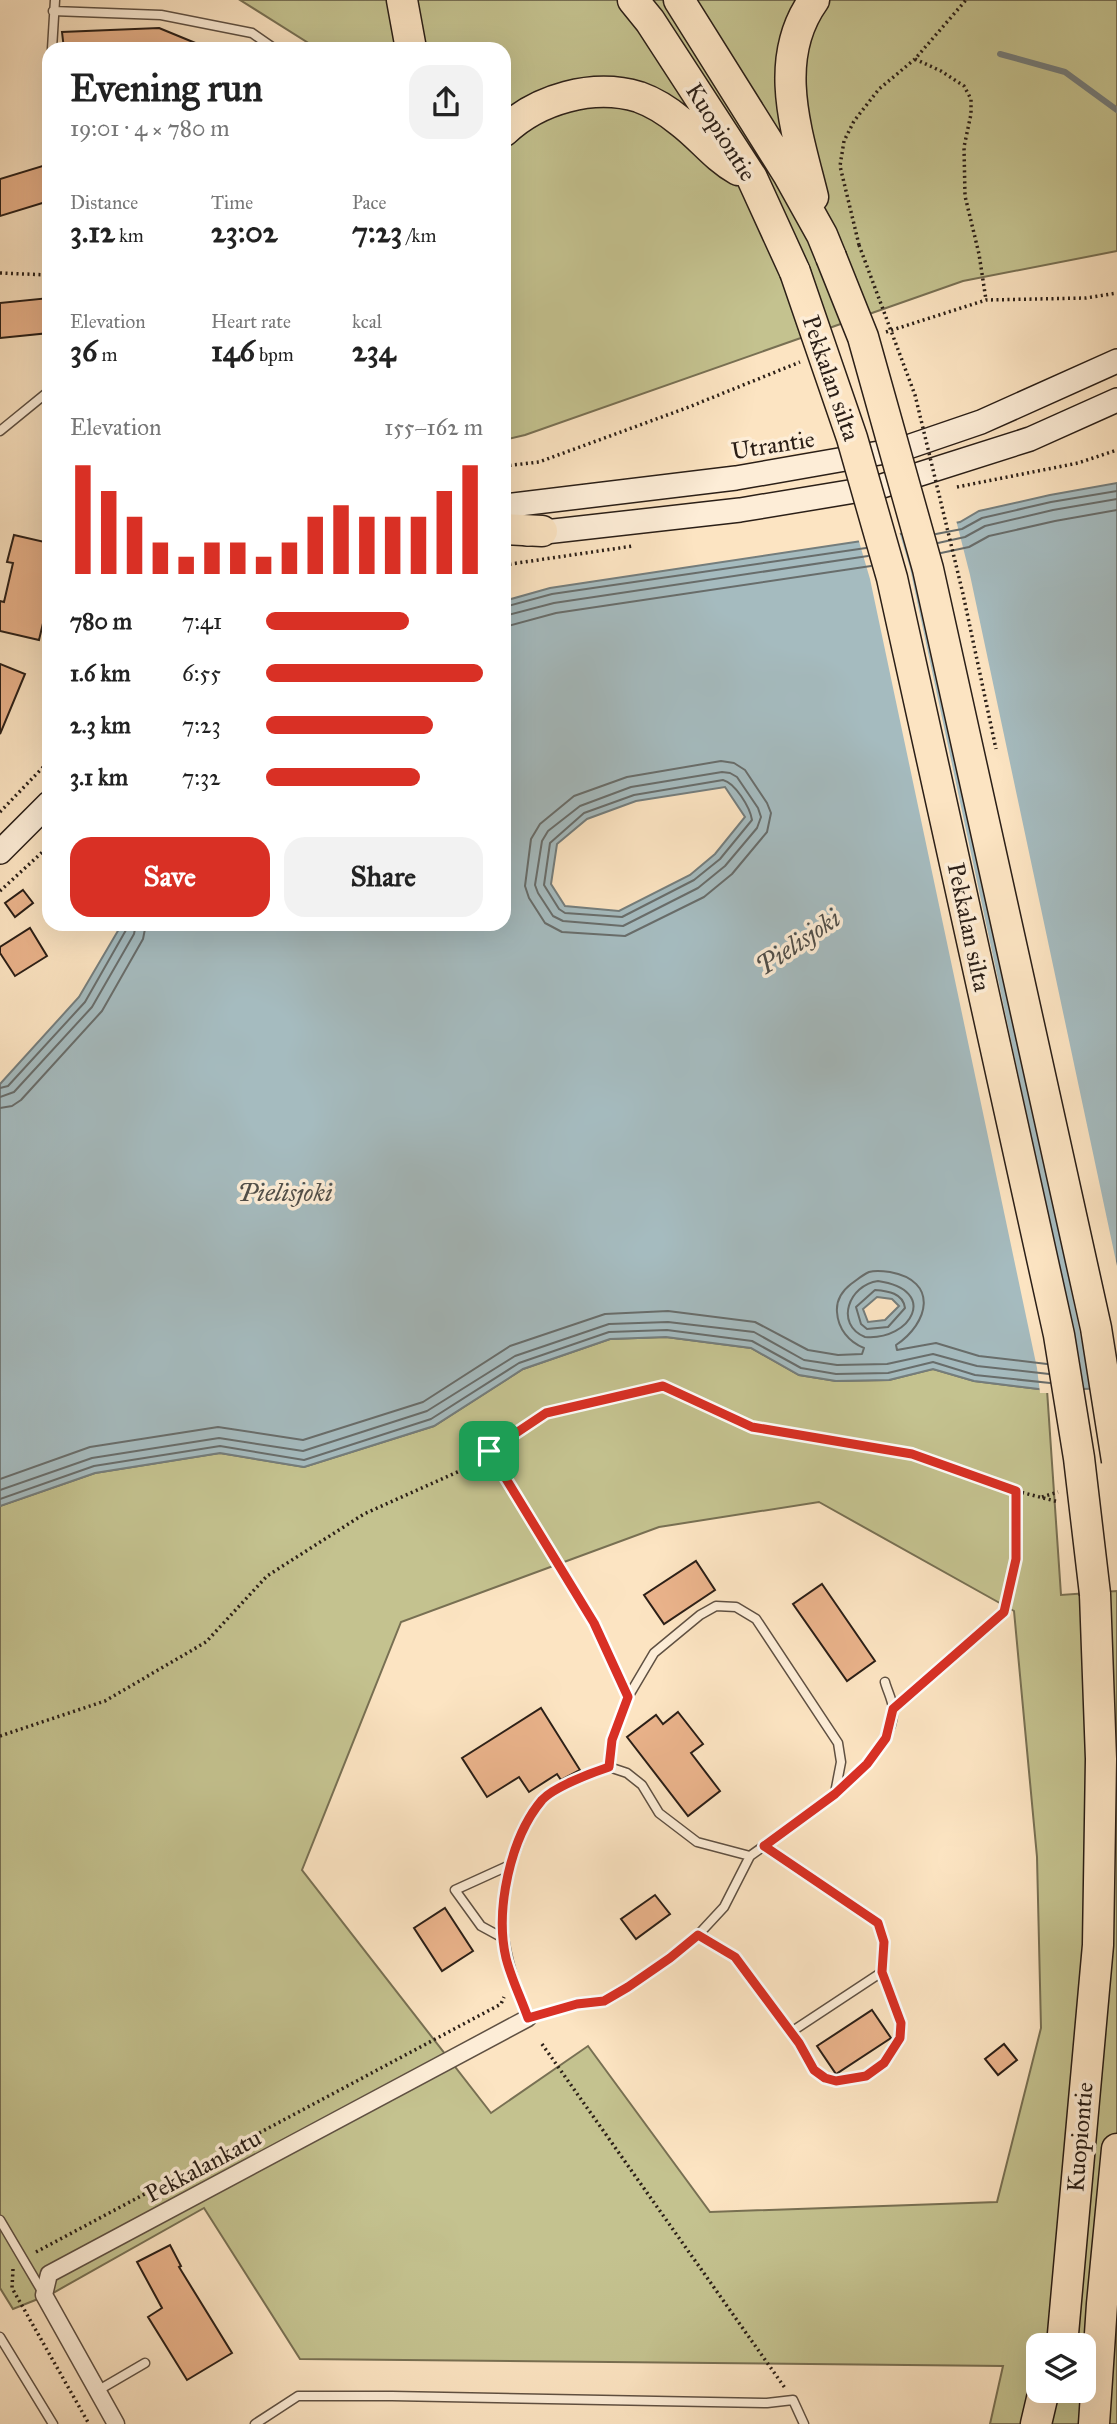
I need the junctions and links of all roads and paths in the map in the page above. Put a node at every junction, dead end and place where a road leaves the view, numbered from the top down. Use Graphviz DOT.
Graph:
graph roads {
  1 [pos="55,0"];
  2 [pos="402,0"];
  3 [pos="633,0"];
  4 [pos="679,0"];
  5 [pos="814,0"];
  6 [pos="966,0"];
  7 [pos="53,11"];
  8 [pos="52,42"];
  9 [pos="265,42"];
  10 [pos="410,42"];
  11 [pos="915,59"];
  12 [pos="511,125"];
  13 [pos="752,178"];
  14 [pos="859,245"];
  15 [pos="827,246"];
  16 [pos="795,272"];
  17 [pos="0,273"];
  18 [pos="42,275"];
  19 [pos="986,300"];
  20 [pos="1117,360"];
  21 [pos="42,397"];
  22 [pos="1117,400"];
  23 [pos="0,431"];
  24 [pos="511,506"];
  25 [pos="511,529"];
  26 [pos="542,531"];
  27 [pos="511,538"];
  28 [pos="42,768"];
  29 [pos="42,810"];
  30 [pos="0,812"];
  31 [pos="0,852"];
  32 [pos="42,852"];
  33 [pos="0,891"];
  34 [pos="489,1451"];
  35 [pos="1117,1461"];
  36 [pos="1016,1491"];
  37 [pos="1065,1504"];
  38 [pos="1095,1594"];
  39 [pos="885,1682"];
  40 [pos="628,1697"];
  41 [pos="893,1709"];
  42 [pos="0,1736"];
  43 [pos="609,1767"];
  44 [pos="835,1794"];
  45 [pos="764,1846"];
  46 [pos="750,1856"];
  47 [pos="510,1865"];
  48 [pos="698,1935"];
  49 [pos="503,1938"];
  50 [pos="882,1972"];
  51 [pos="528,2018"];
  52 [pos="791,2032"];
  53 [pos="542,2044"];
  54 [pos="1117,2149"];
  55 [pos="0,2220"];
  56 [pos="44,2295"];
  57 [pos="1065,2300"];
  58 [pos="1102,2304"];
  59 [pos="1057,2333"];
  60 [pos="1063,2333"];
  61 [pos="0,2337"];
  62 [pos="145,2363"];
  63 [pos="97,2391"];
  64 [pos="793,2400"];
  65 [pos="1117,2402"];
  66 [pos="1041,2403"];
  67 [pos="1058,2403"];
  68 [pos="52,2424"];
  69 [pos="116,2424"];
  70 [pos="255,2424"];
  71 [pos="804,2424"];
  72 [pos="1036,2424"];
  73 [pos="1056,2424"];
  74 [pos="1094,2424"];
  1 -- 7 [label="lane"];
  2 -- 10 [label="highway"];
  3 -- 13 [label="highway, Kuopiontie"];
  4 -- 15 [label="highway, Kuopiontie"];
  5 -- 15 [label="highway"];
  6 -- 11 [label="path"];
  7 -- 8 [label="lane"];
  7 -- 9 [label="lane"];
  11 -- 14 [label="path"];
  11 -- 19 [label="path"];
  12 -- 13 [label="highway"];
  13 -- 16 [label="highway, Kuopiontie"];
  15 -- 35 [label="highway, Pekkalan silta, bridge"];
  16 -- 38 [label="highway, Pekkalan silta, bridge"];
  17 -- 18 [label="path"];
  20 -- 24 [label="main road, Utrantie"];
  21 -- 23 [label="lane"];
  22 -- 26 [label="main road"];
  25 -- 26 [label="highway"];
  26 -- 27 [label="main road"];
  28 -- 30 [label="path"];
  29 -- 31 [label="main road"];
  32 -- 33 [label="path"];
  34 -- 36 [label="path"];
  34 -- 40 [label="path"];
  34 -- 42 [label="path"];
  36 -- 37 [label="path"];
  36 -- 41 [label="path"];
  38 -- 57 [label="highway, Kuopiontie"];
  39 -- 41 [label="lane"];
  40 -- 43 [label="lane"];
  40 -- 44 [label="lane"];
  41 -- 44 [label="lane"];
  43 -- 46 [label="lane"];
  43 -- 47 [label="lane"];
  44 -- 45 [label="lane"];
  45 -- 46 [label="lane"];
  45 -- 50 [label="lane"];
  46 -- 48 [label="lane"];
  47 -- 49 [label="lane"];
  47 -- 49 [label="lane"];
  48 -- 51 [label="lane"];
  48 -- 52 [label="lane"];
  49 -- 51 [label="lane"];
  50 -- 52 [label="lane"];
  50 -- 52 [label="lane"];
  51 -- 56 [label="street, Pekkalankatu"];
  53 -- 64 [label="path"];
  54 -- 58 [label="highway, Kuopiontie"];
  55 -- 56 [label="lane"];
  56 -- 63 [label="street"];
  57 -- 59 [label="highway"];
  57 -- 60 [label="highway, Kuopiontie"];
  58 -- 65 [label="highway"];
  58 -- 74 [label="highway, Kuopiontie"];
  61 -- 68 [label="lane"];
  62 -- 63 [label="lane"];
  63 -- 69 [label="street"];
  64 -- 70 [label="lane"];
  64 -- 71 [label="lane"];
  66 -- 72 [label="highway"];
  67 -- 73 [label="highway"];
}
